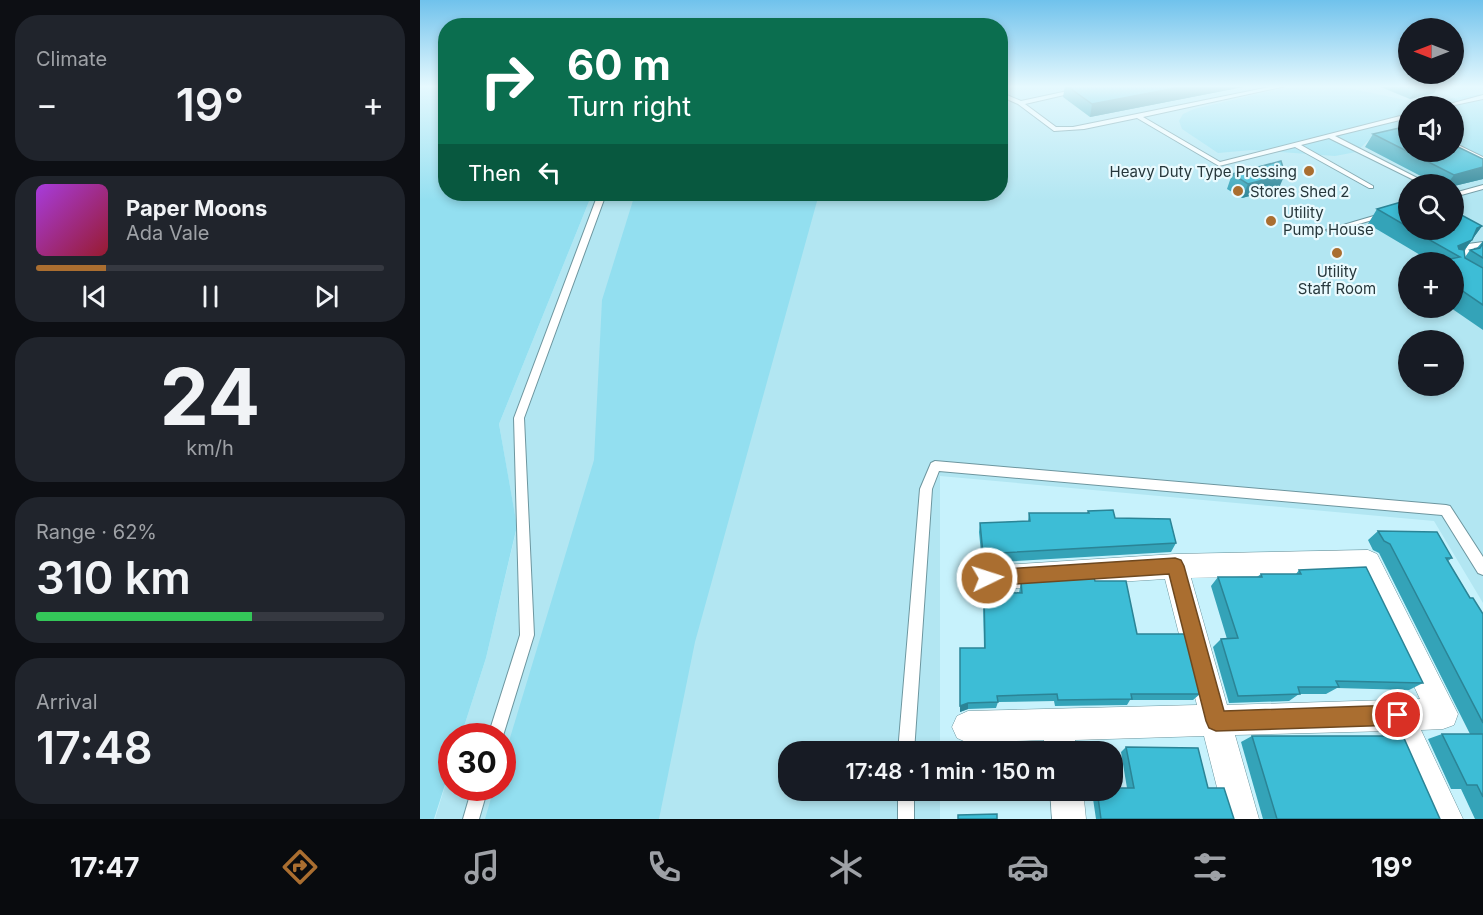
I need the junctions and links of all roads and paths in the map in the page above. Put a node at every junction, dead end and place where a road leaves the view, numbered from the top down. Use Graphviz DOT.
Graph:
graph roads {
  1 [pos="1048,124"];
  2 [pos="1096,124"];
  3 [pos="1152,124"];
  4 [pos="1376,124"];
  5 [pos="1330,136"];
  6 [pos="1295,144"];
  7 [pos="1464,150"];
  8 [pos="1483,159"];
  9 [pos="1406,174"];
  10 [pos="1371,187"];
  11 [pos="1483,187"];
  12 [pos="1464,192"];
  13 [pos="599,201"];
  14 [pos="1398,211"];
  15 [pos="1330,230"];
  16 [pos="1473,236"];
  17 [pos="1483,242"];
  18 [pos="1464,259"];
  19 [pos="1175,566"];
  20 [pos="1483,568"];
  21 [pos="987,578"];
  22 [pos="1398,715"];
  23 [pos="1216,721"];
  24 [pos="500,723"];
  25 [pos="968,727"];
  26 [pos="1060,739"];
  27 [pos="907,741"];
  28 [pos="476,801"];
  29 [pos="906,801"];
  30 [pos="1067,801"];
  31 [pos="471,819"];
  32 [pos="906,819"];
  33 [pos="1069,819"];
  34 [pos="1242,819"];
  35 [pos="1446,819"];
  1 -- 2 [label="lane"];
  3 -- 6 [label="lane"];
  4 -- 5 [label="lane"];
  5 -- 6 [label="lane"];
  5 -- 9 [label="lane"];
  6 -- 10 [label="lane"];
  7 -- 8 [label="lane"];
  11 -- 12 [label="lane"];
  13 -- 24 [label="lane"];
  14 -- 15 [label="lane"];
  16 -- 17 [label="lane"];
  17 -- 18 [label="lane"];
  19 -- 21 [label="street"];
  19 -- 22 [label="street"];
  19 -- 23 [label="street"];
  20 -- 27 [label="lane"];
  22 -- 23 [label="street"];
  22 -- 35 [label="street"];
  23 -- 26 [label="street"];
  23 -- 34 [label="street"];
  25 -- 26 [label="street"];
  28 -- 31 [label="lane"];
  29 -- 32 [label="lane"];
  30 -- 33 [label="street"];
}
